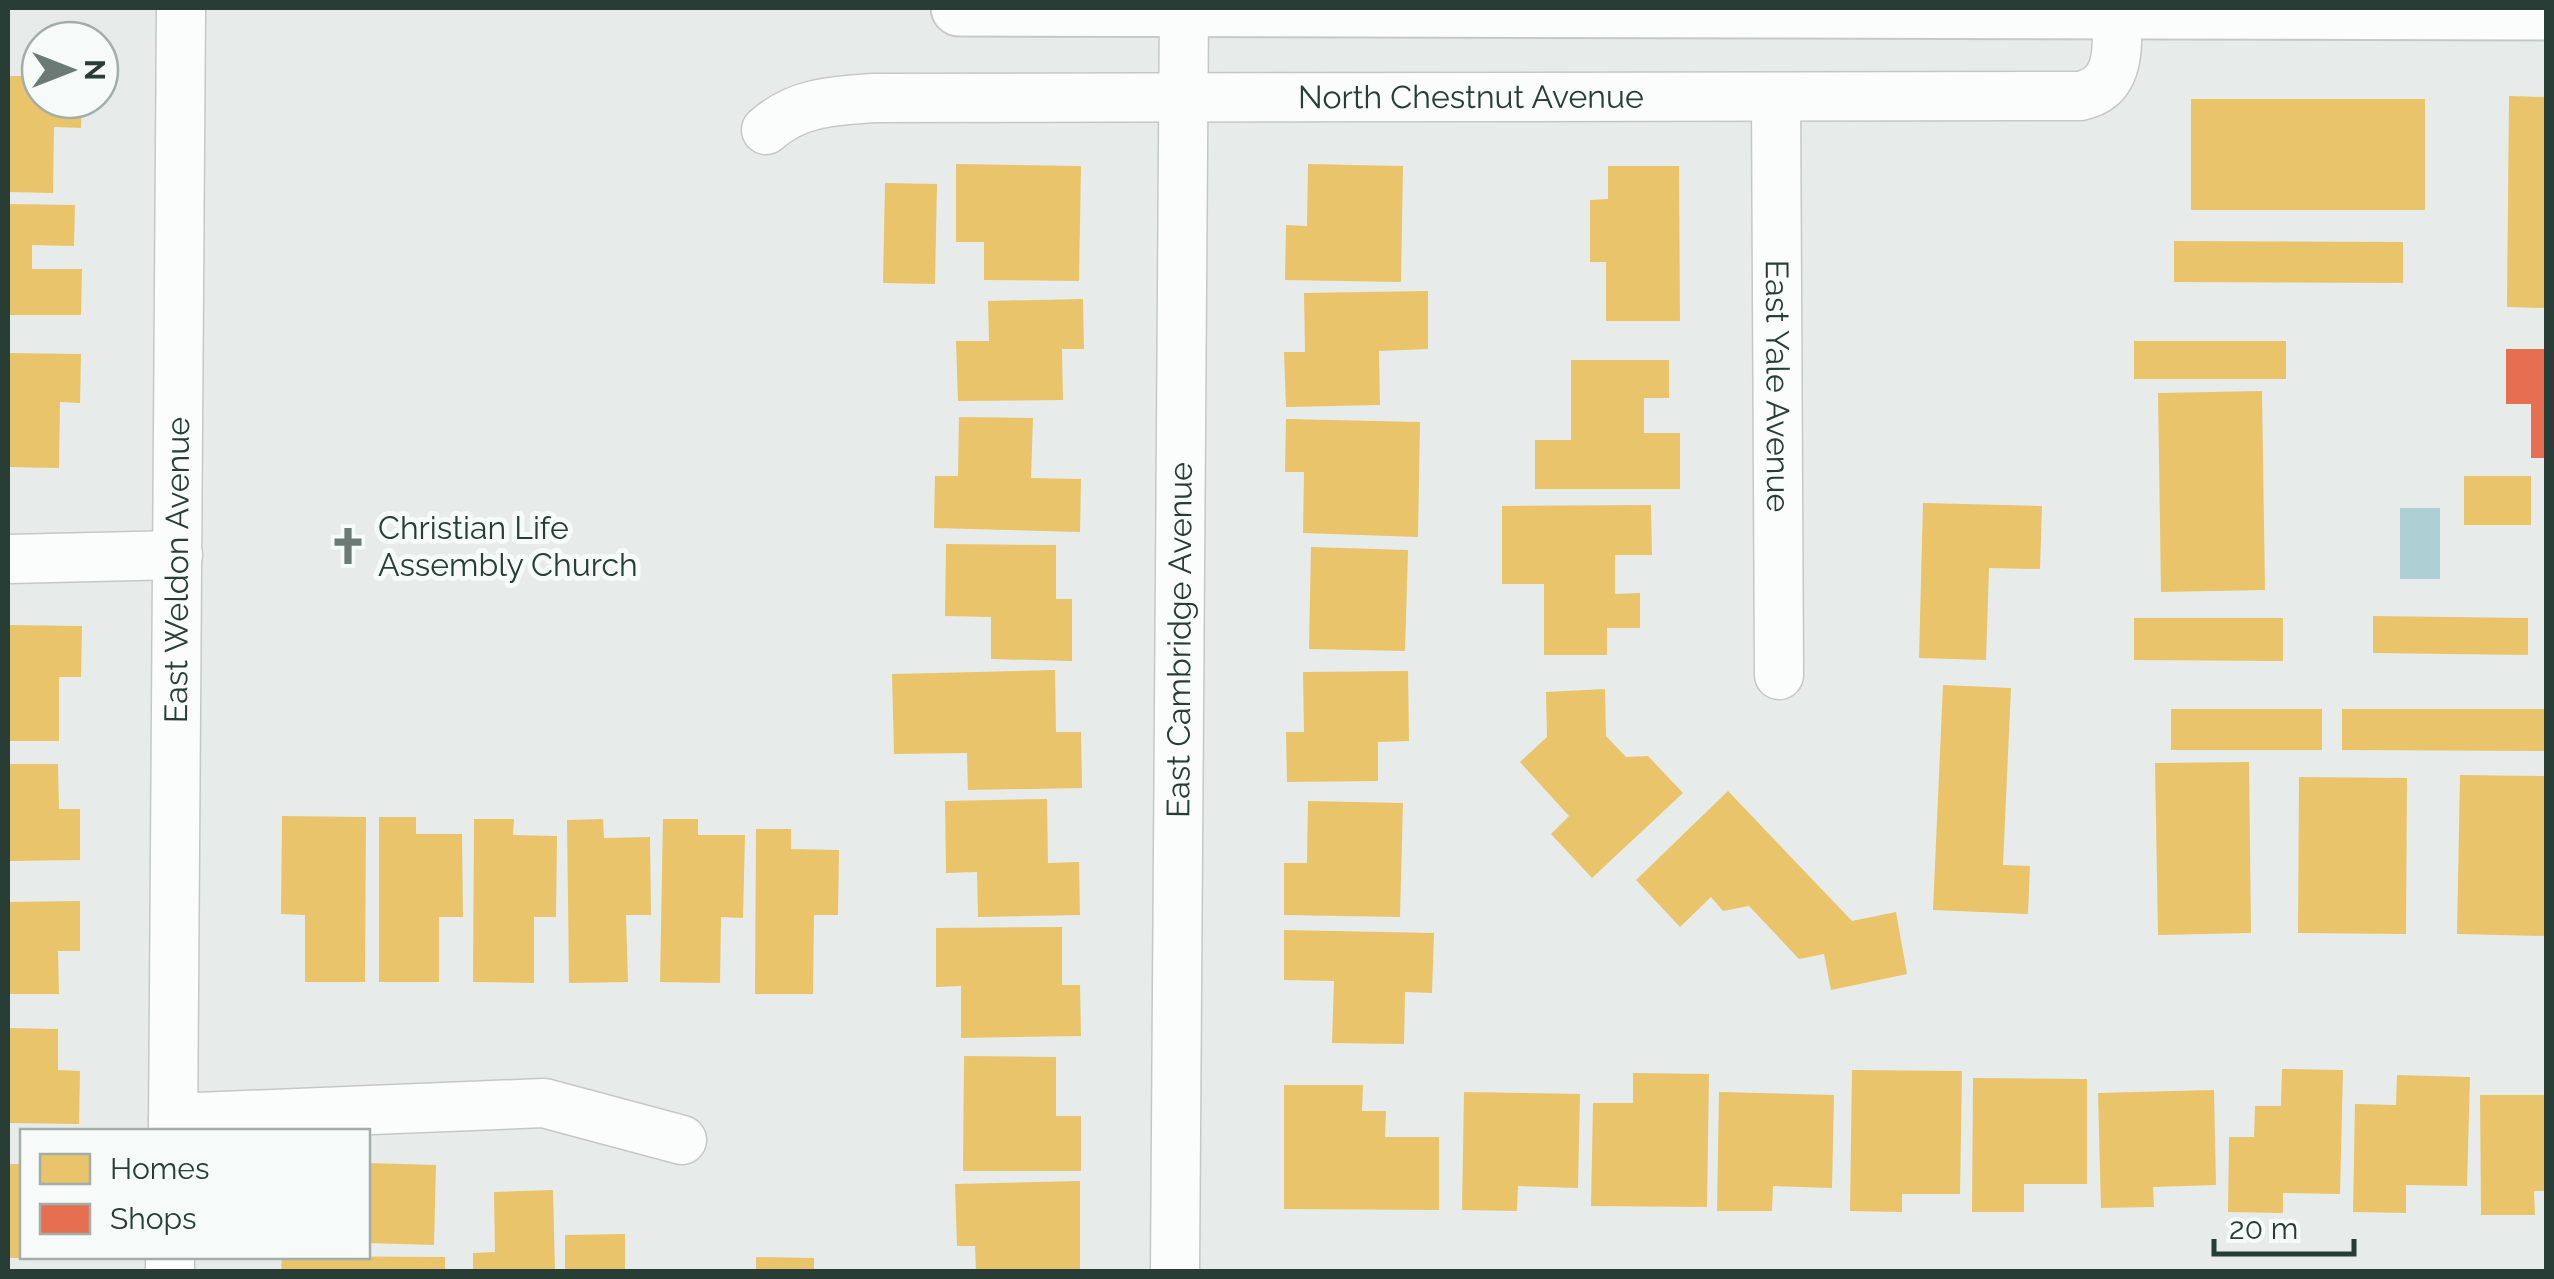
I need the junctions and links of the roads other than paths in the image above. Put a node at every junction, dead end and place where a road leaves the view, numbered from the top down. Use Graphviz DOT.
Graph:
graph roads {
  1 [pos="180,8"];
  2 [pos="959,8"];
  3 [pos="1184,8"];
  4 [pos="2117,11"];
  5 [pos="2546,12"];
  6 [pos="1184,95"];
  7 [pos="1776,98"];
  8 [pos="766,130"];
  9 [pos="178,554"];
  10 [pos="8,559"];
  11 [pos="1779,676"];
  12 [pos="173,1125"];
  13 [pos="682,1140"];
  14 [pos="1174,1272"];
  1 -- 9 [label="street, East Weldon Avenue"];
  2 -- 3 [label="main road"];
  3 -- 4 [label="main road"];
  3 -- 6 [label="street, East Cambridge Avenue"];
  4 -- 5 [label="main road"];
  4 -- 7 [label="street, North Chestnut Avenue"];
  6 -- 7 [label="street, North Chestnut Avenue"];
  6 -- 8 [label="street, North Chestnut Avenue"];
  6 -- 14 [label="street, East Cambridge Avenue"];
  7 -- 11 [label="street, East Yale Avenue"];
  9 -- 10 [label="street"];
  9 -- 12 [label="street, East Weldon Avenue"];
  12 -- 13 [label="street"];
}
